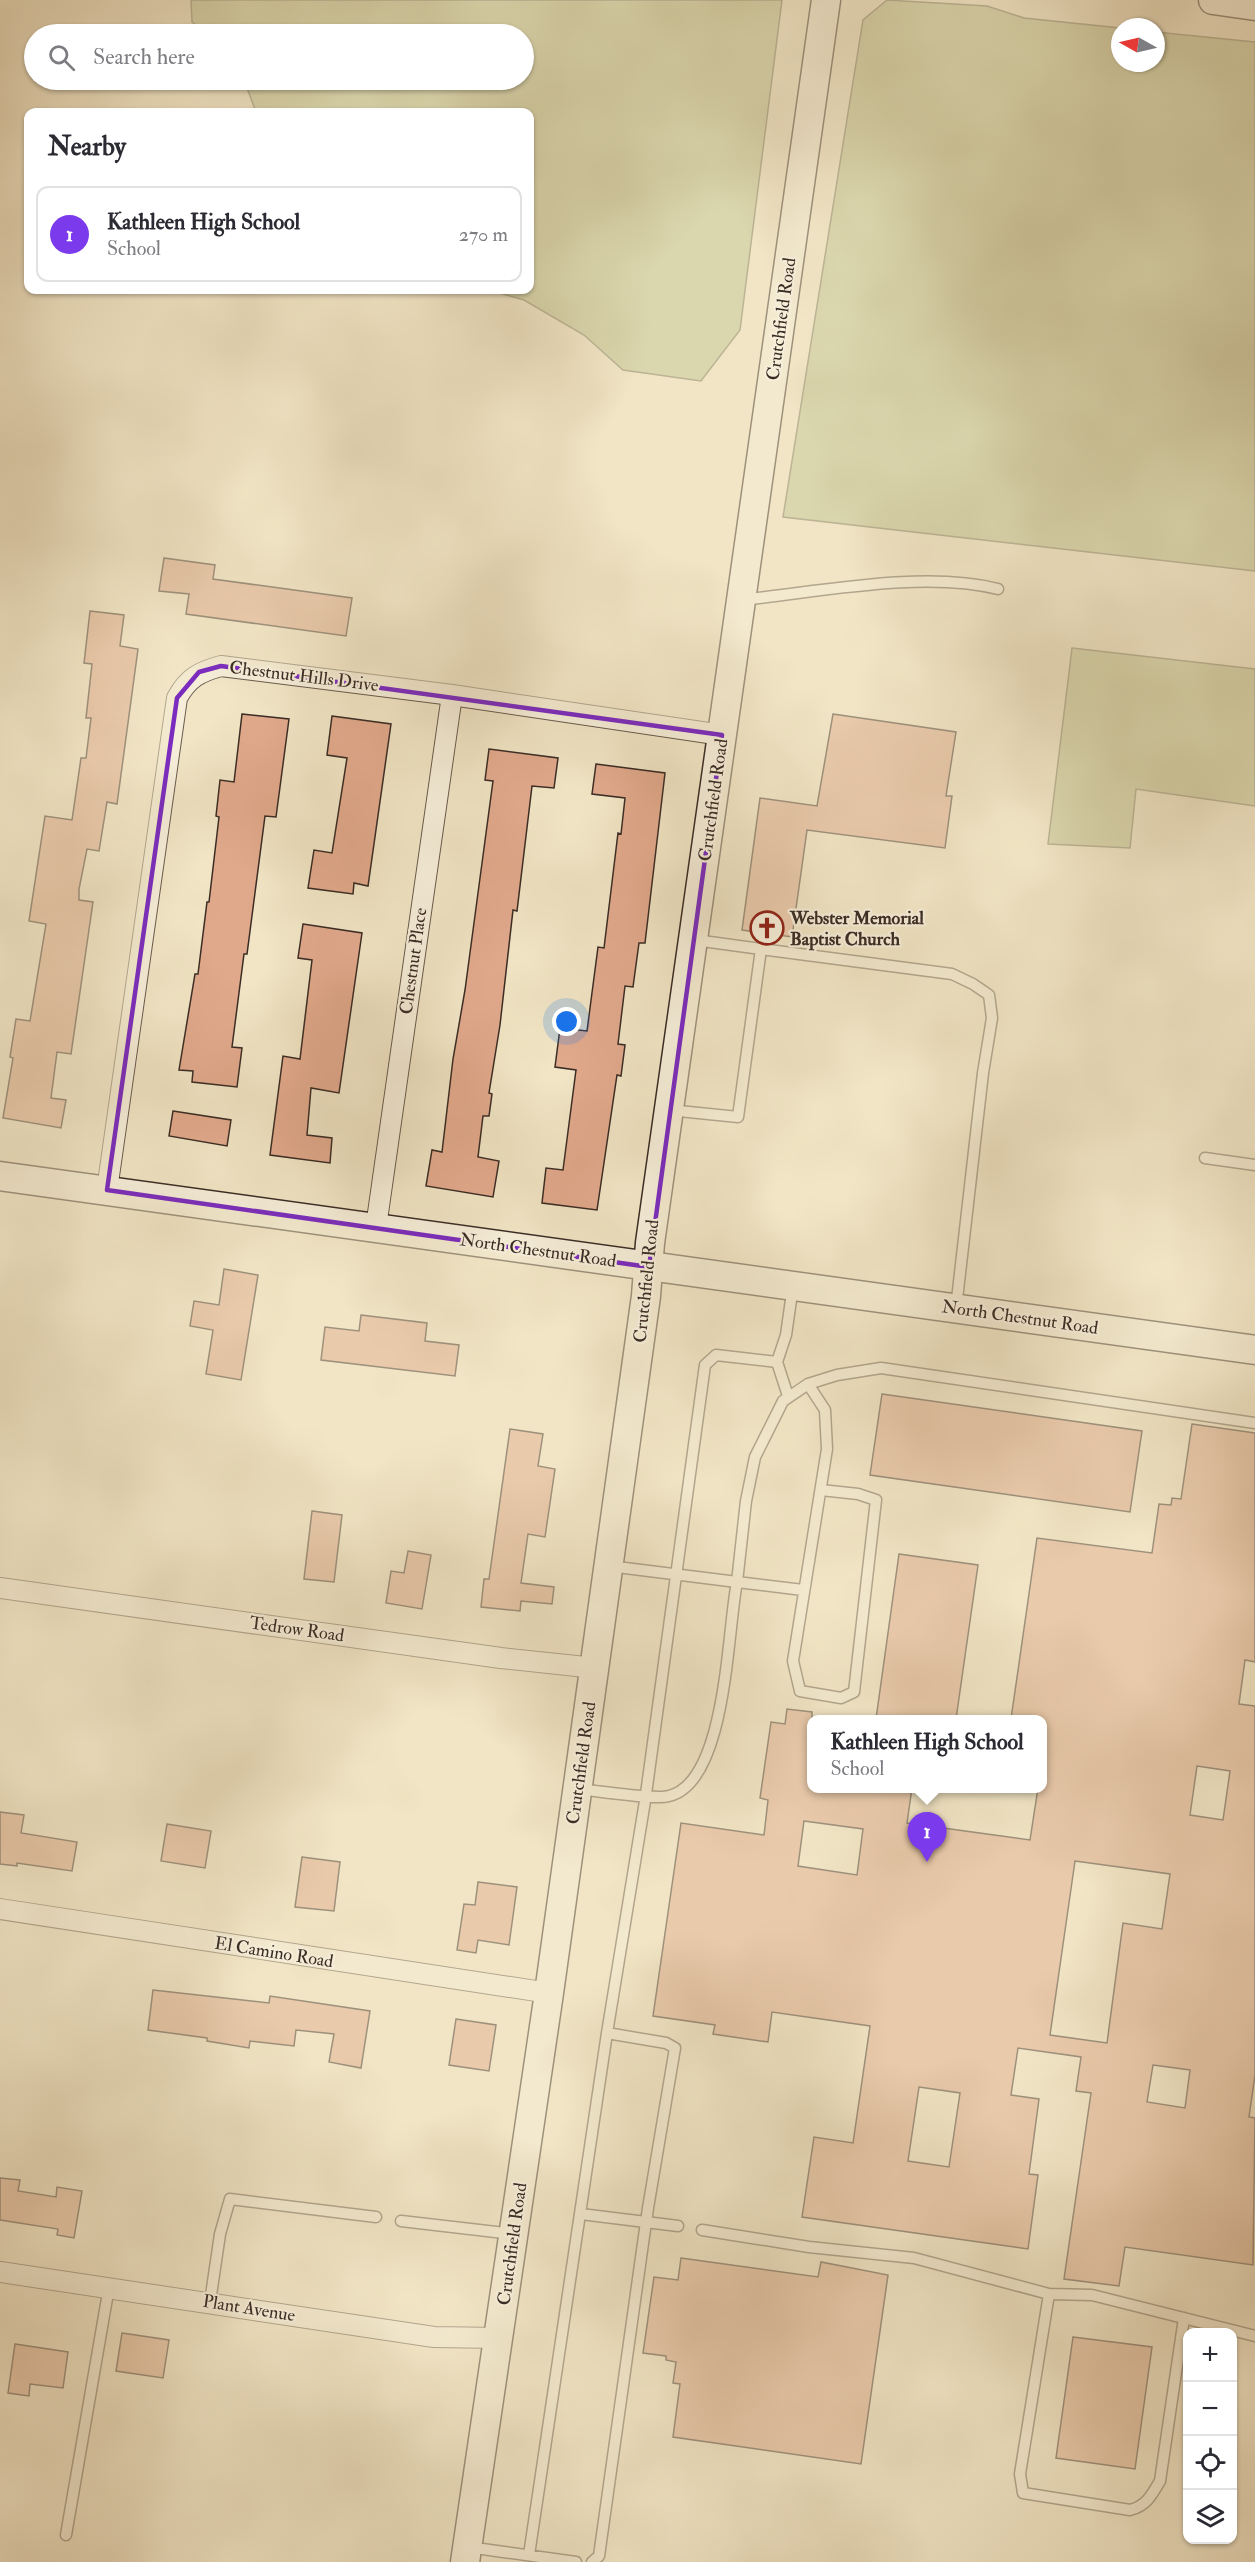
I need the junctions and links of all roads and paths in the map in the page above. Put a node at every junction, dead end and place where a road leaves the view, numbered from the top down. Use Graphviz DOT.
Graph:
graph roads {
  1 [pos="826,0"];
  2 [pos="1213,0"];
  3 [pos="1255,6"];
  4 [pos="998,589"];
  5 [pos="741,600"];
  6 [pos="452,695"];
  7 [pos="722,735"];
  8 [pos="693,939"];
  9 [pos="761,949"];
  10 [pos="668,1110"];
  11 [pos="1205,1158"];
  12 [pos="1255,1165"];
  13 [pos="0,1176"];
  14 [pos="106,1190"];
  15 [pos="376,1227"];
  16 [pos="649,1267"];
  17 [pos="793,1286"];
  18 [pos="956,1308"];
  19 [pos="1255,1350"];
  20 [pos="777,1362"];
  21 [pos="808,1384"];
  22 [pos="788,1396"];
  23 [pos="1255,1423"];
  24 [pos="820,1490"];
  25 [pos="609,1565"];
  26 [pos="677,1574"];
  27 [pos="737,1582"];
  28 [pos="0,1588"];
  29 [pos="803,1590"];
  30 [pos="595,1668"];
  31 [pos="578,1789"];
  32 [pos="646,1795"];
  33 [pos="0,1909"];
  34 [pos="549,1993"];
  35 [pos="607,2033"];
  36 [pos="581,2214"];
  37 [pos="376,2217"];
  38 [pos="401,2221"];
  39 [pos="646,2222"];
  40 [pos="678,2226"];
  41 [pos="702,2230"];
  42 [pos="513,2234"];
  43 [pos="0,2272"];
  44 [pos="109,2287"];
  45 [pos="1049,2294"];
  46 [pos="210,2302"];
  47 [pos="1184,2318"];
  48 [pos="1255,2336"];
  49 [pos="498,2338"];
  50 [pos="66,2535"];
  51 [pos="466,2554"];
  52 [pos="530,2555"];
  53 [pos="576,2562"];
  54 [pos="592,2562"];
  1 -- 5 [label="street, Crutchfield Road"];
  2 -- 3 [label="street"];
  4 -- 5 [label="lane"];
  5 -- 7 [label="street, Crutchfield Road"];
  6 -- 7 [label="street, Chestnut Hills Drive"];
  6 -- 14 [label="street, Chestnut Hills Drive"];
  6 -- 15 [label="street, Chestnut Place"];
  7 -- 8 [label="street, Crutchfield Road"];
  8 -- 9 [label="lane"];
  8 -- 10 [label="street, Crutchfield Road"];
  9 -- 10 [label="lane"];
  9 -- 18 [label="lane"];
  10 -- 16 [label="street, Crutchfield Road"];
  11 -- 12 [label="lane"];
  13 -- 14 [label="street, North Chestnut Road"];
  14 -- 15 [label="street, North Chestnut Road"];
  15 -- 16 [label="street, North Chestnut Road"];
  16 -- 17 [label="street, North Chestnut Road"];
  16 -- 25 [label="street, Crutchfield Road"];
  17 -- 18 [label="street, North Chestnut Road"];
  17 -- 20 [label="lane"];
  18 -- 19 [label="street, North Chestnut Road"];
  20 -- 22 [label="lane"];
  20 -- 26 [label="lane"];
  21 -- 22 [label="lane"];
  21 -- 23 [label="lane"];
  21 -- 24 [label="lane"];
  22 -- 27 [label="lane"];
  24 -- 29 [label="lane"];
  24 -- 29 [label="lane"];
  25 -- 26 [label="lane"];
  25 -- 30 [label="street, Crutchfield Road"];
  26 -- 27 [label="lane"];
  26 -- 32 [label="lane"];
  27 -- 29 [label="lane"];
  27 -- 32 [label="lane"];
  28 -- 30 [label="street, Tedrow Road"];
  30 -- 31 [label="street, Crutchfield Road"];
  31 -- 32 [label="lane"];
  31 -- 34 [label="street, Crutchfield Road"];
  32 -- 35 [label="lane"];
  33 -- 34 [label="street, El Camino Road"];
  34 -- 42 [label="street, Crutchfield Road"];
  35 -- 36 [label="lane"];
  35 -- 39 [label="lane"];
  36 -- 39 [label="lane"];
  36 -- 52 [label="lane"];
  37 -- 46 [label="lane"];
  38 -- 42 [label="lane"];
  39 -- 40 [label="lane"];
  39 -- 54 [label="lane"];
  41 -- 45 [label="lane"];
  42 -- 49 [label="street, Crutchfield Road"];
  43 -- 44 [label="street, Plant Avenue"];
  44 -- 46 [label="street, Plant Avenue"];
  44 -- 50 [label="lane"];
  45 -- 47 [label="lane"];
  45 -- 47 [label="lane"];
  46 -- 49 [label="street, Plant Avenue"];
  47 -- 48 [label="lane"];
  49 -- 51 [label="street, Crutchfield Road"];
  51 -- 52 [label="lane"];
  52 -- 53 [label="lane"];
}
